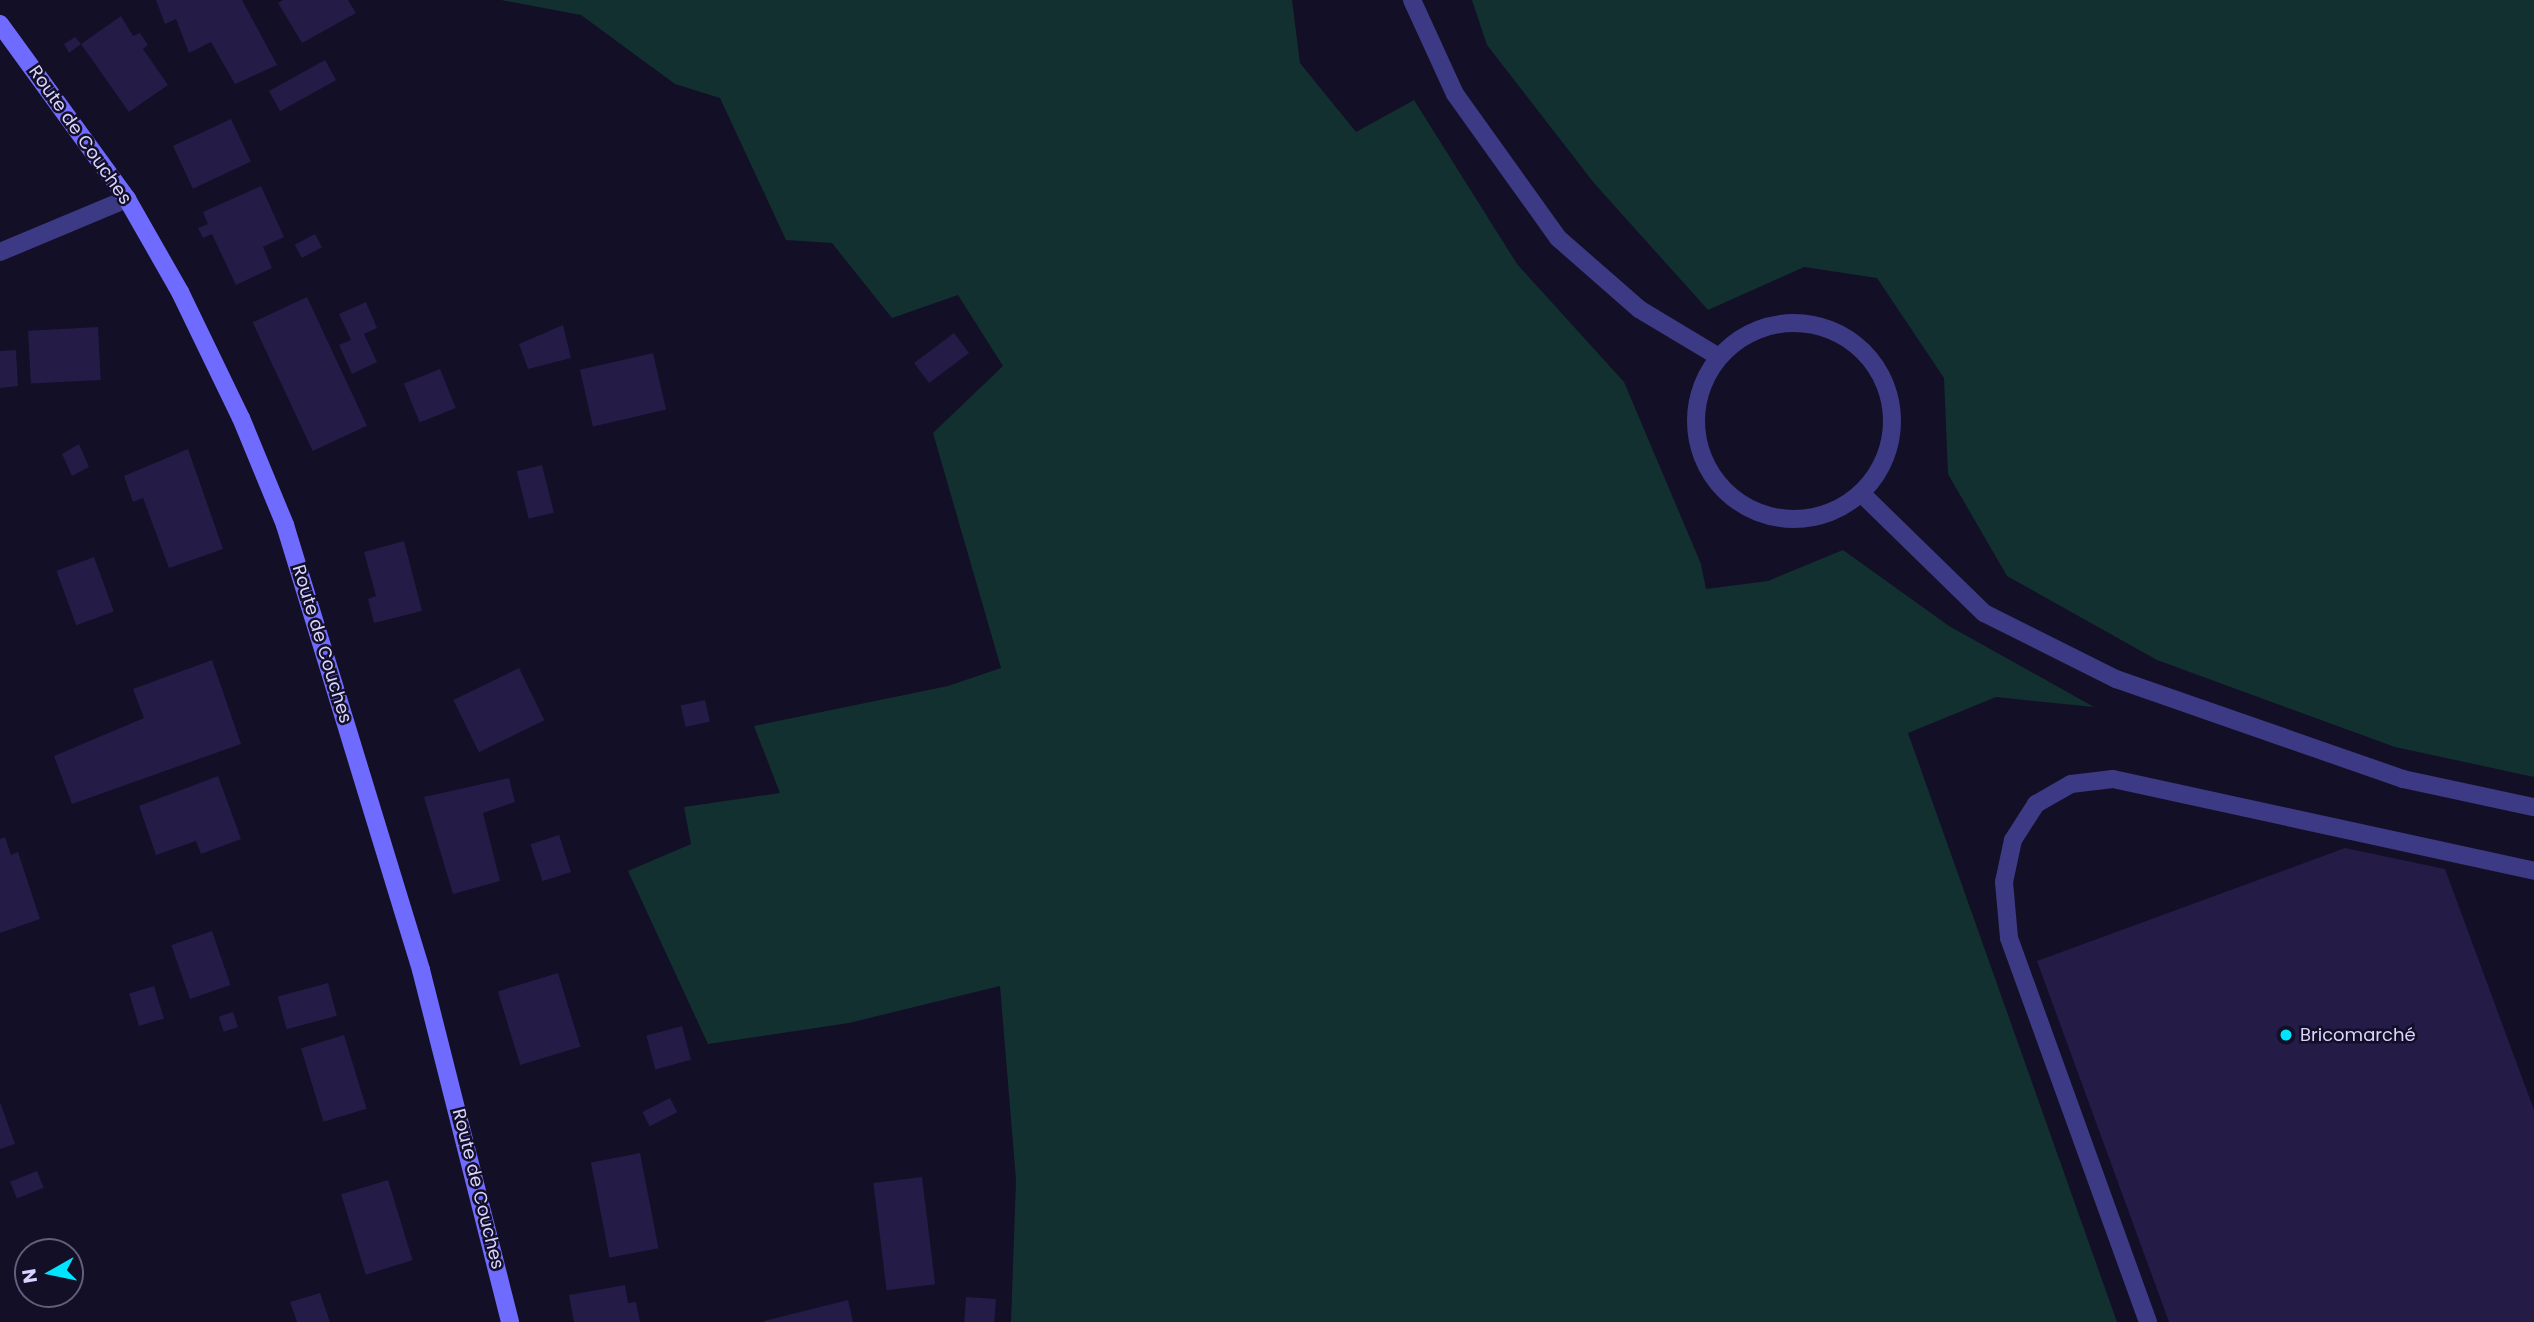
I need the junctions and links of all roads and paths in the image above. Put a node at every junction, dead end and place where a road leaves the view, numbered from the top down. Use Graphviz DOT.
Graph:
graph roads {
  1 [pos="1412,0"];
  2 [pos="0,24"];
  3 [pos="127,199"];
  4 [pos="0,252"];
  5 [pos="1719,357"];
  6 [pos="1862,494"];
  7 [pos="2534,807"];
  8 [pos="2534,871"];
  9 [pos="510,1322"];
  10 [pos="2148,1322"];
  1 -- 5 [label="street"];
  2 -- 3 [label="main road, Route de Couches"];
  3 -- 4 [label="street"];
  3 -- 9 [label="main road, Route de Couches"];
  5 -- 6 [label="street"];
  5 -- 6 [label="street"];
  6 -- 7 [label="street"];
  8 -- 10 [label="street"];
}
